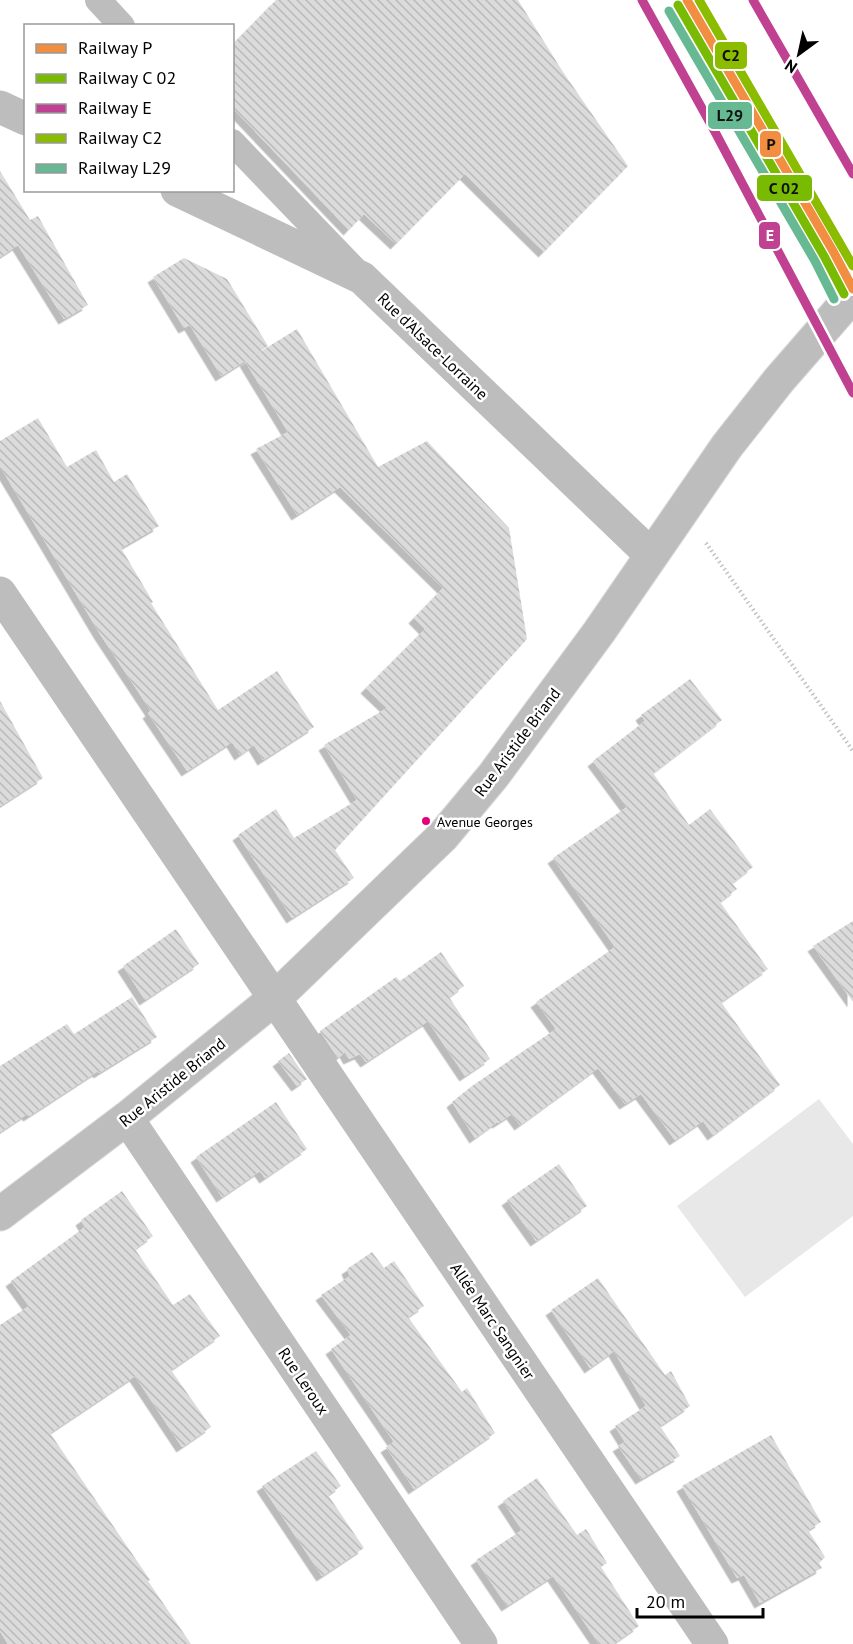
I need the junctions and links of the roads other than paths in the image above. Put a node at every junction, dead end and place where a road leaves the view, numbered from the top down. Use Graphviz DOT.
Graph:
graph roads {
  1 [pos="98,0"];
  2 [pos="120,24"];
  3 [pos="0,107"];
  4 [pos="24,118"];
  5 [pos="234,144"];
  6 [pos="181,192"];
  7 [pos="362,278"];
  8 [pos="853,296"];
  9 [pos="651,555"];
  10 [pos="0,593"];
  11 [pos="274,999"];
  12 [pos="127,1119"];
  13 [pos="0,1214"];
  14 [pos="481,1644"];
  15 [pos="712,1644"];
  1 -- 2 [label="lane"];
  3 -- 4 [label="street"];
  5 -- 7 [label="lane"];
  6 -- 7 [label="street, Rue d'Alsace-Lorraine"];
  7 -- 9 [label="street, Rue d'Alsace-Lorraine"];
  8 -- 9 [label="street, Rue Aristide Briand"];
  9 -- 11 [label="street, Rue Aristide Briand"];
  10 -- 11 [label="street"];
  11 -- 12 [label="street, Rue Aristide Briand"];
  11 -- 15 [label="street, Allée Marc Sangnier"];
  12 -- 13 [label="street, Rue Aristide Briand"];
  12 -- 14 [label="street, Rue Leroux"];
}
